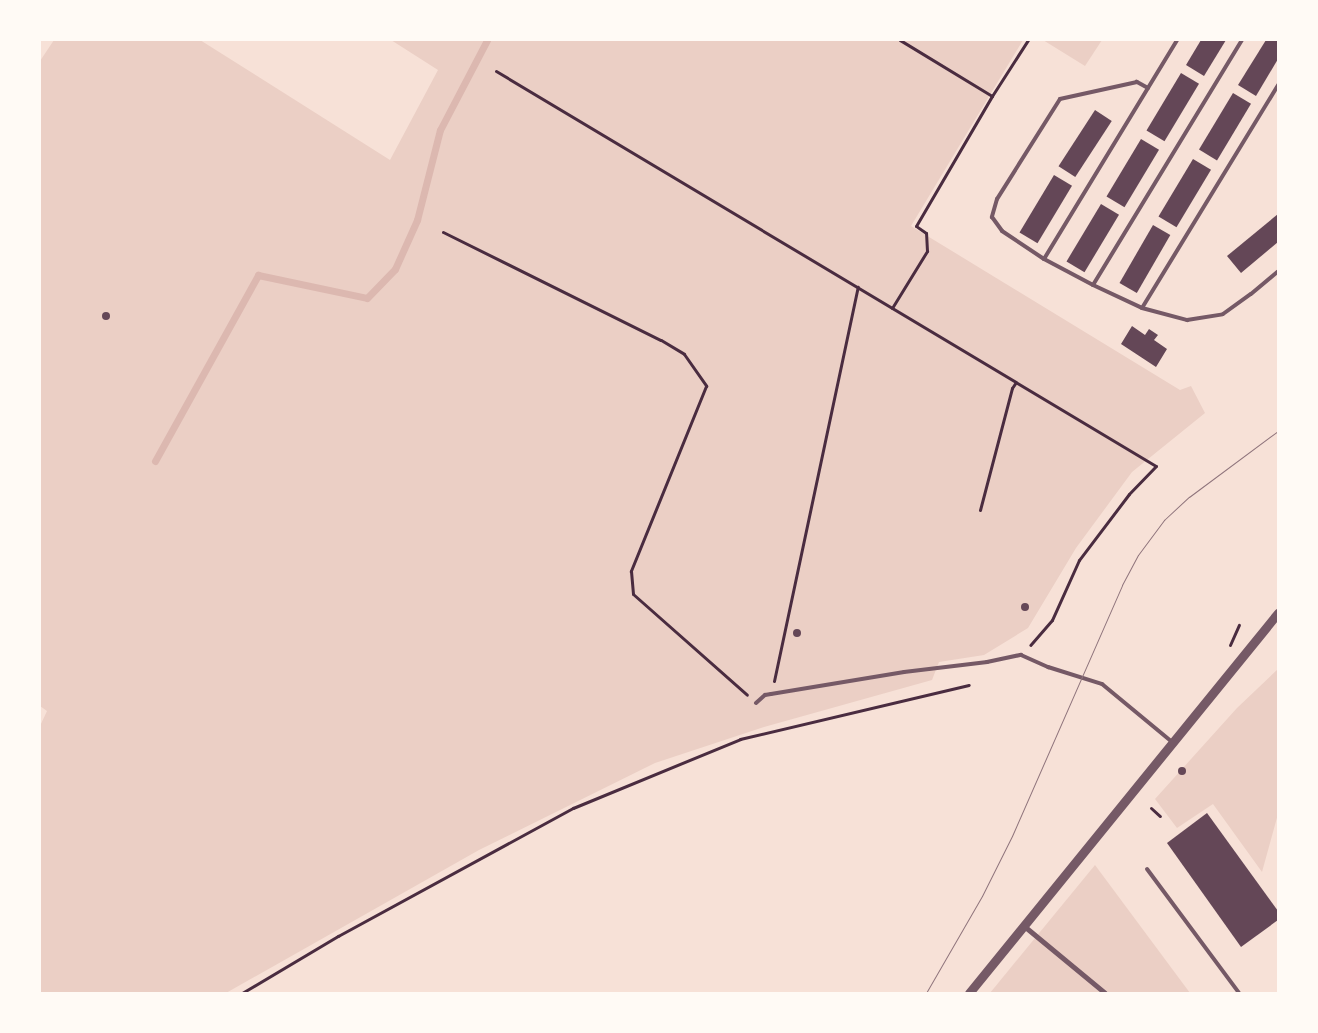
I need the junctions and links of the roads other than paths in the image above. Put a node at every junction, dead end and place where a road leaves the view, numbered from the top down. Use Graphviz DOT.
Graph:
graph roads {
  1 [pos="1178,40"];
  2 [pos="1242,40"];
  3 [pos="1278,85"];
  4 [pos="1148,88"];
  5 [pos="1044,258"];
  6 [pos="1278,271"];
  7 [pos="1093,285"];
  8 [pos="1142,308"];
  9 [pos="1277,616"];
  10 [pos="756,703"];
  11 [pos="1172,742"];
  12 [pos="1147,869"];
  13 [pos="1024,926"];
  14 [pos="969,993"];
  15 [pos="1105,993"];
  16 [pos="1239,993"];
  1 -- 4 [label="lane"];
  2 -- 7 [label="lane"];
  3 -- 8 [label="lane"];
  4 -- 5 [label="lane"];
  4 -- 5 [label="lane"];
  5 -- 7 [label="lane"];
  6 -- 8 [label="lane"];
  7 -- 8 [label="lane"];
  9 -- 11 [label="street"];
  10 -- 11 [label="lane"];
  11 -- 13 [label="street"];
  12 -- 16 [label="lane"];
  13 -- 14 [label="street"];
  13 -- 15 [label="street"];
}
